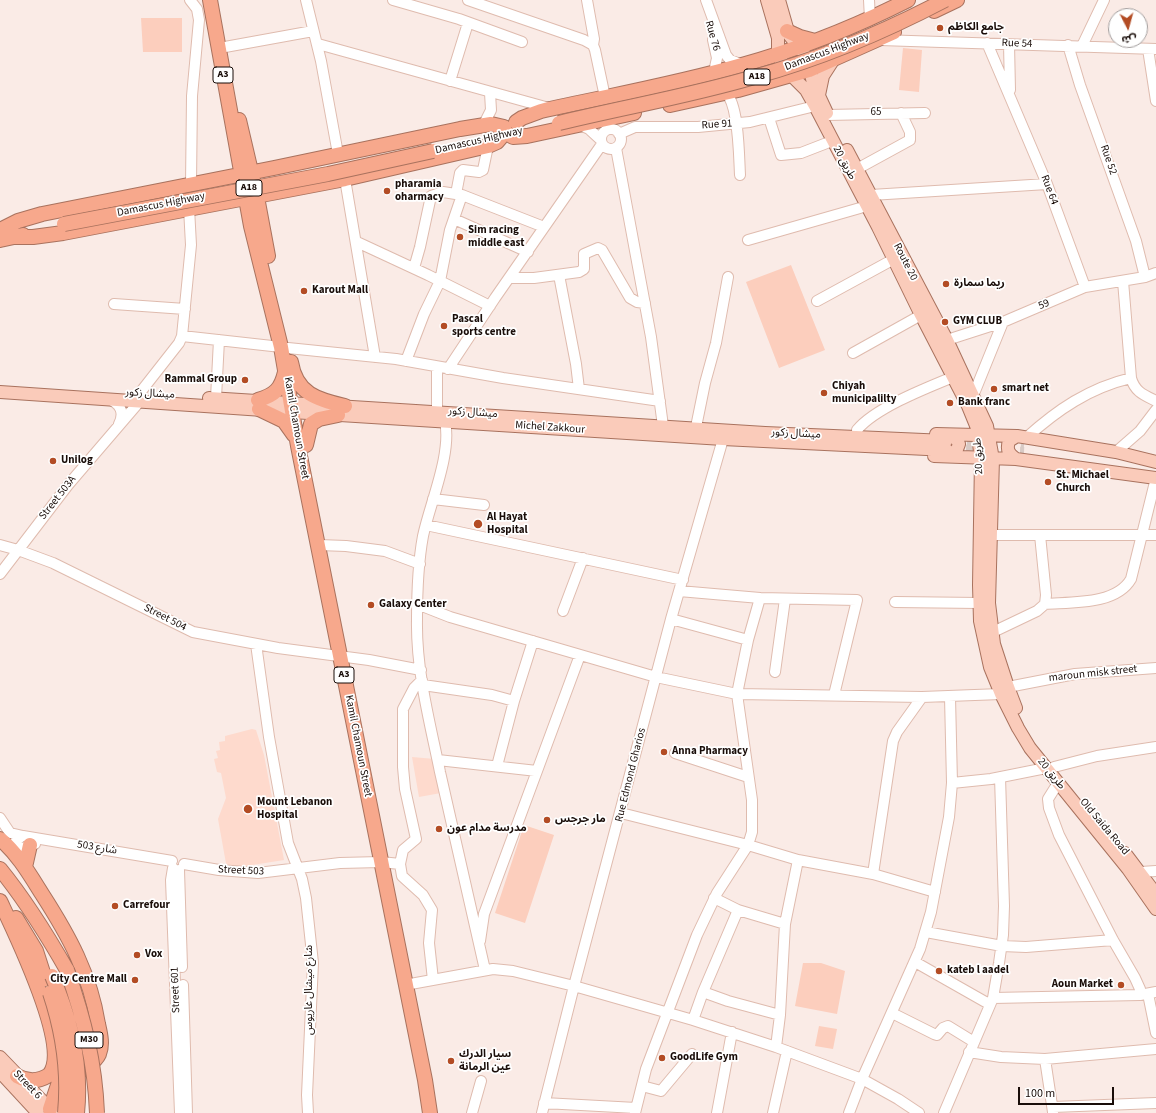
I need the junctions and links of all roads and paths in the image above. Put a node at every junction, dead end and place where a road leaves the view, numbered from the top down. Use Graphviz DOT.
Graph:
graph roads {
  1 [pos="190,0"];
  2 [pos="210,0"];
  3 [pos="217,0"];
  4 [pos="306,0"];
  5 [pos="392,0"];
  6 [pos="468,0"];
  7 [pos="587,0"];
  8 [pos="701,0"];
  9 [pos="768,0"];
  10 [pos="779,0"];
  11 [pos="869,0"];
  12 [pos="908,0"];
  13 [pos="927,0"];
  14 [pos="945,0"];
  15 [pos="957,0"];
  16 [pos="1104,0"];
  17 [pos="707,3"];
  18 [pos="198,15"];
  19 [pos="216,15"];
  20 [pos="870,19"];
  21 [pos="468,23"];
  22 [pos="313,31"];
  23 [pos="787,31"];
  24 [pos="878,40"];
  25 [pos="815,41"];
  26 [pos="522,42"];
  27 [pos="717,43"];
  28 [pos="318,44"];
  29 [pos="987,44"];
  30 [pos="1010,44"];
  31 [pos="593,45"];
  32 [pos="798,46"];
  33 [pos="1068,46"];
  34 [pos="1082,46"];
  35 [pos="225,48"];
  36 [pos="1152,49"];
  37 [pos="778,53"];
  38 [pos="834,59"];
  39 [pos="743,65"];
  40 [pos="714,72"];
  41 [pos="791,76"];
  42 [pos="808,80"];
  43 [pos="450,81"];
  44 [pos="732,92"];
  45 [pos="490,93"];
  46 [pos="1010,94"];
  47 [pos="605,97"];
  48 [pos="817,100"];
  49 [pos="1156,101"];
  50 [pos="901,113"];
  51 [pos="925,113"];
  52 [pos="631,114"];
  53 [pos="556,115"];
  54 [pos="827,115"];
  55 [pos="769,118"];
  56 [pos="484,124"];
  57 [pos="736,124"];
  58 [pos="580,125"];
  59 [pos="508,130"];
  60 [pos="618,132"];
  61 [pos="832,141"];
  62 [pos="602,142"];
  63 [pos="488,146"];
  64 [pos="616,148"];
  65 [pos="242,149"];
  66 [pos="338,154"];
  67 [pos="279,167"];
  68 [pos="857,169"];
  69 [pos="247,174"];
  70 [pos="740,175"];
  71 [pos="226,178"];
  72 [pos="345,180"];
  73 [pos="205,182"];
  74 [pos="191,184"];
  75 [pos="1047,184"];
  76 [pos="286,191"];
  77 [pos="459,195"];
  78 [pos="251,198"];
  79 [pos="869,201"];
  80 [pos="224,202"];
  81 [pos="208,205"];
  82 [pos="189,208"];
  83 [pos="454,219"];
  84 [pos="64,220"];
  85 [pos="544,227"];
  86 [pos="255,230"];
  87 [pos="1,233"];
  88 [pos="15,237"];
  89 [pos="748,240"];
  90 [pos="356,242"];
  91 [pos="528,252"];
  92 [pos="894,259"];
  93 [pos="414,268"];
  94 [pos="1156,273"];
  95 [pos="559,275"];
  96 [pos="1145,276"];
  97 [pos="509,278"];
  98 [pos="728,278"];
  99 [pos="440,281"];
  100 [pos="1123,281"];
  101 [pos="1085,287"];
  102 [pos="818,301"];
  103 [pos="645,303"];
  104 [pos="114,304"];
  105 [pos="490,306"];
  106 [pos="185,309"];
  107 [pos="920,315"];
  108 [pos="1002,322"];
  109 [pos="182,336"];
  110 [pos="219,340"];
  111 [pos="947,340"];
  112 [pos="284,348"];
  113 [pos="853,353"];
  114 [pos="375,357"];
  115 [pos="406,361"];
  116 [pos="437,367"];
  117 [pos="448,369"];
  118 [pos="289,371"];
  119 [pos="953,376"];
  120 [pos="1131,378"];
  121 [pos="0,385"];
  122 [pos="578,389"];
  123 [pos="0,392"];
  124 [pos="973,396"];
  125 [pos="140,397"];
  126 [pos="108,398"];
  127 [pos="216,398"];
  128 [pos="660,401"];
  129 [pos="1156,401"];
  130 [pos="258,405"];
  131 [pos="295,407"];
  132 [pos="341,410"];
  133 [pos="437,411"];
  134 [pos="1156,412"];
  135 [pos="445,421"];
  136 [pos="119,424"];
  137 [pos="663,426"];
  138 [pos="696,427"];
  139 [pos="981,427"];
  140 [pos="857,430"];
  141 [pos="723,436"];
  142 [pos="948,443"];
  143 [pos="302,446"];
  144 [pos="1017,447"];
  145 [pos="1116,452"];
  146 [pos="1156,462"];
  147 [pos="987,466"];
  148 [pos="1156,467"];
  149 [pos="1156,473"];
  150 [pos="1156,478"];
  151 [pos="433,499"];
  152 [pos="484,505"];
  153 [pos="426,525"];
  154 [pos="991,535"];
  155 [pos="1040,535"];
  156 [pos="1142,535"];
  157 [pos="1156,535"];
  158 [pos="322,545"];
  159 [pos="0,546"];
  160 [pos="18,550"];
  161 [pos="583,558"];
  162 [pos="420,564"];
  163 [pos="0,574"];
  164 [pos="683,580"];
  165 [pos="680,591"];
  166 [pos="760,598"];
  167 [pos="785,599"];
  168 [pos="895,602"];
  169 [pos="979,603"];
  170 [pos="417,604"];
  171 [pos="1045,604"];
  172 [pos="563,612"];
  173 [pos="671,619"];
  174 [pos="993,632"];
  175 [pos="748,640"];
  176 [pos="533,641"];
  177 [pos="256,644"];
  178 [pos="580,654"];
  179 [pos="344,657"];
  180 [pos="1156,668"];
  181 [pos="775,672"];
  182 [pos="656,677"];
  183 [pos="422,678"];
  184 [pos="1004,690"];
  185 [pos="737,694"];
  186 [pos="834,695"];
  187 [pos="922,697"];
  188 [pos="950,697"];
  189 [pos="514,701"];
  190 [pos="1156,747"];
  191 [pos="675,753"];
  192 [pos="438,760"];
  193 [pos="497,766"];
  194 [pos="1050,767"];
  195 [pos="537,771"];
  196 [pos="748,777"];
  197 [pos="1000,777"];
  198 [pos="952,783"];
  199 [pos="1058,783"];
  200 [pos="621,813"];
  201 [pos="0,818"];
  202 [pos="12,837"];
  203 [pos="748,845"];
  204 [pos="798,860"];
  205 [pos="391,863"];
  206 [pos="176,866"];
  207 [pos="25,867"];
  208 [pos="297,868"];
  209 [pos="0,869"];
  210 [pos="1156,871"];
  211 [pos="1141,872"];
  212 [pos="874,874"];
  213 [pos="935,892"];
  214 [pos="1156,894"];
  215 [pos="714,898"];
  216 [pos="2,900"];
  217 [pos="738,910"];
  218 [pos="1156,910"];
  219 [pos="484,914"];
  220 [pos="472,916"];
  221 [pos="785,924"];
  222 [pos="926,932"];
  223 [pos="1112,940"];
  224 [pos="1002,946"];
  225 [pos="479,947"];
  226 [pos="36,951"];
  227 [pos="914,962"];
  228 [pos="485,970"];
  229 [pos="87,980"];
  230 [pos="433,980"];
  231 [pos="409,984"];
  232 [pos="574,986"];
  233 [pos="703,992"];
  234 [pos="1148,994"];
  235 [pos="991,1001"];
  236 [pos="47,1013"];
  237 [pos="667,1013"];
  238 [pos="892,1013"];
  239 [pos="780,1015"];
  240 [pos="693,1020"];
  241 [pos="732,1032"];
  242 [pos="1156,1033"];
  243 [pos="974,1042"];
  244 [pos="776,1047"];
  245 [pos="1156,1049"];
  246 [pos="787,1051"];
  247 [pos="969,1052"];
  248 [pos="692,1054"];
  249 [pos="0,1057"];
  250 [pos="1045,1059"];
  251 [pos="0,1072"];
  252 [pos="56,1075"];
  253 [pos="17,1076"];
  254 [pos="862,1079"];
  255 [pos="481,1081"];
  256 [pos="642,1086"];
  257 [pos="1156,1103"];
  258 [pos="543,1108"];
  259 [pos="635,1110"];
  260 [pos="1053,1110"];
  261 [pos="44,1111"];
  262 [pos="65,1113"];
  263 [pos="77,1113"];
  264 [pos="97,1113"];
  265 [pos="180,1113"];
  266 [pos="187,1113"];
  267 [pos="308,1113"];
  268 [pos="430,1113"];
  269 [pos="438,1113"];
  270 [pos="472,1113"];
  271 [pos="717,1113"];
  272 [pos="773,1113"];
  273 [pos="849,1113"];
  274 [pos="919,1113"];
  275 [pos="944,1113"];
  1 -- 18 [label="street"];
  2 -- 19 [label="highway, A3"];
  3 -- 19 [label="highway, A3"];
  4 -- 22 [label="street"];
  5 -- 21 [label="street"];
  6 -- 31 [label="street"];
  7 -- 31 [label="street"];
  8 -- 27 [label="street, Rue 76"];
  9 -- 37 [label="main road"];
  10 -- 23 [label="main road"];
  11 -- 20 [label="street"];
  12 -- 20 [label="highway"];
  13 -- 53 [label="highway, Damascus Highway / A18"];
  14 -- 53 [label="highway, Damascus Highway / A18, bridge"];
  15 -- 24 [label="highway"];
  16 -- 34 [label="street"];
  17 -- 27 [label="street, Rue 76"];
  18 -- 19 [label="street"];
  18 -- 74 [label="street"];
  19 -- 35 [label="highway, A3"];
  19 -- 65 [label="highway, A3"];
  20 -- 25 [label="highway"];
  21 -- 26 [label="street"];
  21 -- 43 [label="street"];
  22 -- 28 [label="street"];
  22 -- 35 [label="street"];
  23 -- 25 [label="highway"];
  23 -- 32 [label="main road"];
  24 -- 29 [label="street, Rue 54"];
  24 -- 38 [label="highway"];
  25 -- 32 [label="highway"];
  27 -- 39 [label="street, Rue 76"];
  27 -- 40 [label="street, Rue 76"];
  28 -- 43 [label="street"];
  28 -- 66 [label="street"];
  29 -- 30 [label="street, Rue 54"];
  29 -- 46 [label="street, Rue 64"];
  30 -- 33 [label="street, Rue 54"];
  30 -- 46 [label="street, Rue 64"];
  31 -- 47 [label="street"];
  32 -- 37 [label="highway"];
  32 -- 42 [label="main road"];
  33 -- 34 [label="street, Rue 54"];
  33 -- 96 [label="street, Rue 52"];
  34 -- 36 [label="street, Rue 54"];
  35 -- 65 [label="highway, A3"];
  36 -- 49 [label="street"];
  37 -- 39 [label="highway"];
  37 -- 41 [label="main road"];
  38 -- 42 [label="highway"];
  38 -- 48 [label="main road"];
  39 -- 40 [label="highway"];
  40 -- 47 [label="highway"];
  41 -- 42 [label="highway"];
  41 -- 44 [label="highway"];
  42 -- 48 [label="main road, طريق 20"];
  43 -- 45 [label="street"];
  44 -- 52 [label="highway"];
  44 -- 57 [label="street"];
  45 -- 53 [label="street"];
  45 -- 56 [label="street"];
  46 -- 75 [label="street, Rue 64"];
  47 -- 53 [label="highway"];
  48 -- 54 [label="main road, Route 20"];
  48 -- 55 [label="street, Rue 91"];
  48 -- 61 [label="main road, طريق 20"];
  50 -- 51 [label="street, 65"];
  50 -- 54 [label="street, 65"];
  50 -- 68 [label="street"];
  52 -- 58 [label="highway"];
  52 -- 60 [label="street"];
  53 -- 59 [label="highway, Damascus Highway / A18"];
  54 -- 68 [label="main road, Route 20"];
  55 -- 57 [label="street, Rue 91"];
  55 -- 61 [label="street"];
  56 -- 59 [label="highway"];
  56 -- 66 [label="highway"];
  57 -- 60 [label="street, Rue 91"];
  57 -- 70 [label="street"];
  58 -- 59 [label="highway"];
  58 -- 62 [label="street"];
  59 -- 63 [label="highway"];
  59 -- 84 [label="highway, Damascus Highway / A18"];
  60 -- 62 [label="street"];
  60 -- 64 [label="street"];
  61 -- 79 [label="main road, طريق 20"];
  62 -- 64 [label="street"];
  62 -- 85 [label="street"];
  63 -- 72 [label="highway"];
  63 -- 77 [label="street"];
  64 -- 103 [label="street"];
  65 -- 67 [label="highway"];
  65 -- 69 [label="highway, A3"];
  65 -- 71 [label="highway"];
  66 -- 67 [label="highway"];
  67 -- 69 [label="highway"];
  67 -- 76 [label="highway"];
  68 -- 79 [label="main road, Route 20"];
  69 -- 71 [label="highway"];
  69 -- 78 [label="highway, A3"];
  71 -- 73 [label="highway"];
  72 -- 76 [label="highway"];
  72 -- 90 [label="street"];
  73 -- 74 [label="highway"];
  73 -- 81 [label="highway"];
  74 -- 87 [label="highway"];
  75 -- 79 [label="street"];
  75 -- 101 [label="street, Rue 64"];
  76 -- 78 [label="highway"];
  76 -- 86 [label="highway"];
  77 -- 83 [label="street"];
  77 -- 85 [label="street"];
  77 -- 93 [label="street"];
  78 -- 80 [label="highway"];
  78 -- 86 [label="highway, A3"];
  79 -- 89 [label="street"];
  79 -- 92 [label="main road, طريق 20"];
  79 -- 111 [label="main road, Route 20"];
  80 -- 81 [label="highway"];
  80 -- 86 [label="highway"];
  81 -- 82 [label="highway"];
  82 -- 88 [label="highway"];
  82 -- 106 [label="street"];
  83 -- 91 [label="street"];
  83 -- 99 [label="street"];
  84 -- 87 [label="highway, Damascus Highway / A18"];
  84 -- 88 [label="highway, Damascus Highway / A18"];
  85 -- 91 [label="street"];
  86 -- 112 [label="highway, A3"];
  87 -- 88 [label="highway, Damascus Highway / A18"];
  90 -- 93 [label="street"];
  90 -- 114 [label="street"];
  91 -- 97 [label="street"];
  92 -- 102 [label="street"];
  92 -- 107 [label="main road, طريق 20"];
  93 -- 99 [label="street"];
  94 -- 96 [label="street, 59"];
  95 -- 97 [label="street"];
  95 -- 103 [label="street"];
  95 -- 122 [label="street"];
  96 -- 100 [label="street, 59"];
  97 -- 105 [label="street"];
  98 -- 138 [label="street"];
  99 -- 105 [label="street"];
  99 -- 115 [label="street"];
  100 -- 101 [label="street, 59"];
  100 -- 120 [label="street"];
  101 -- 108 [label="street, 59"];
  103 -- 128 [label="street"];
  104 -- 106 [label="street"];
  105 -- 117 [label="street"];
  106 -- 109 [label="street"];
  107 -- 113 [label="street"];
  107 -- 119 [label="main road, طريق 20"];
  108 -- 111 [label="street, 59"];
  108 -- 124 [label="street"];
  109 -- 110 [label="street"];
  109 -- 125 [label="street, Street 503A"];
  110 -- 112 [label="street"];
  110 -- 127 [label="street"];
  111 -- 124 [label="main road, Route 20"];
  112 -- 114 [label="street"];
  112 -- 118 [label="highway, A3"];
  114 -- 115 [label="street"];
  115 -- 116 [label="street"];
  116 -- 117 [label="street"];
  116 -- 133 [label="street"];
  117 -- 122 [label="street"];
  118 -- 130 [label="highway"];
  118 -- 131 [label="highway, Kamil Chamoun Street / A3"];
  118 -- 132 [label="highway"];
  119 -- 139 [label="main road, طريق 20"];
  119 -- 140 [label="street"];
  120 -- 129 [label="street"];
  120 -- 144 [label="street"];
  121 -- 125 [label="main road, ميشال زكور"];
  122 -- 128 [label="street"];
  123 -- 126 [label="main road, ميشال زكور"];
  124 -- 139 [label="main road, Route 20"];
  125 -- 126 [label="main road, ميشال زكور"];
  125 -- 127 [label="main road, ميشال زكور"];
  125 -- 130 [label="main road, ميشال زكور"];
  125 -- 136 [label="street, Street 503A"];
  126 -- 136 [label="street"];
  127 -- 130 [label="main road, ميشال زكور"];
  128 -- 137 [label="street"];
  130 -- 131 [label="main road, ميشال زكور"];
  130 -- 143 [label="highway"];
  131 -- 132 [label="main road, ميشال زكور"];
  131 -- 143 [label="highway, Kamil Chamoun Street / A3"];
  132 -- 133 [label="main road, ميشال زكور"];
  132 -- 135 [label="main road, Michel Zakkour"];
  132 -- 143 [label="highway"];
  133 -- 137 [label="main road, ميشال زكور"];
  134 -- 145 [label="street"];
  135 -- 141 [label="main road, Michel Zakkour"];
  135 -- 151 [label="street"];
  136 -- 160 [label="street, Street 503A"];
  137 -- 138 [label="main road, ميشال زكور"];
  138 -- 141 [label="main road, ميشال زكور"];
  139 -- 142 [label="main road"];
  139 -- 142 [label="main road"];
  139 -- 144 [label="main road"];
  139 -- 144 [label="main road"];
  139 -- 147 [label="main road, طريق 20"];
  140 -- 141 [label="main road"];
  140 -- 142 [label="main road"];
  141 -- 142 [label="main road, ميشال زكور"];
  141 -- 164 [label="street, Rue Edmond Gharios"];
  142 -- 147 [label="main road"];
  143 -- 158 [label="highway, Kamil Chamoun Street / A3"];
  144 -- 145 [label="main road"];
  144 -- 147 [label="main road"];
  144 -- 148 [label="main road"];
  144 -- 149 [label="main road"];
  144 -- 150 [label="main road"];
  145 -- 146 [label="main road"];
  147 -- 154 [label="main road"];
  147 -- 169 [label="main road, طريق 20"];
  150 -- 156 [label="street"];
  151 -- 152 [label="street"];
  151 -- 153 [label="street"];
  153 -- 161 [label="street"];
  153 -- 162 [label="street"];
  154 -- 155 [label="street"];
  154 -- 174 [label="main road"];
  155 -- 156 [label="street"];
  155 -- 171 [label="street"];
  156 -- 157 [label="street"];
  156 -- 171 [label="street"];
  158 -- 162 [label="street"];
  158 -- 179 [label="highway, Kamil Chamoun Street / A3"];
  159 -- 160 [label="street, Street 504"];
  160 -- 163 [label="street, Street 503A"];
  160 -- 177 [label="street, Street 504"];
  161 -- 164 [label="street"];
  161 -- 172 [label="street"];
  162 -- 170 [label="street"];
  164 -- 165 [label="street, Rue Edmond Gharios"];
  165 -- 166 [label="street"];
  165 -- 173 [label="street, Rue Edmond Gharios"];
  166 -- 167 [label="street"];
  166 -- 175 [label="street"];
  167 -- 181 [label="street"];
  167 -- 186 [label="street"];
  168 -- 169 [label="street"];
  169 -- 184 [label="main road, طريق 20"];
  170 -- 176 [label="street, maroun misk street"];
  170 -- 183 [label="street"];
  171 -- 174 [label="street"];
  173 -- 175 [label="street"];
  173 -- 182 [label="street, Rue Edmond Gharios"];
  174 -- 184 [label="main road"];
  175 -- 185 [label="street"];
  176 -- 178 [label="street, maroun misk street"];
  176 -- 189 [label="street"];
  177 -- 179 [label="street, Street 504"];
  177 -- 208 [label="street, شارع ميشال غاريوس"];
  178 -- 182 [label="street, maroun misk street"];
  178 -- 195 [label="street"];
  179 -- 183 [label="street, Street 504"];
  179 -- 205 [label="highway, Kamil Chamoun Street / A3"];
  180 -- 184 [label="street, maroun misk street"];
  182 -- 185 [label="street, maroun misk street"];
  182 -- 200 [label="street, Rue Edmond Gharios"];
  183 -- 189 [label="street, Street 504"];
  183 -- 192 [label="street"];
  183 -- 205 [label="street"];
  184 -- 188 [label="street, maroun misk street"];
  184 -- 194 [label="main road, طريق 20"];
  185 -- 186 [label="street, maroun misk street"];
  185 -- 196 [label="street"];
  186 -- 187 [label="street, maroun misk street"];
  187 -- 188 [label="street, maroun misk street"];
  187 -- 212 [label="street"];
  188 -- 198 [label="street"];
  189 -- 193 [label="street"];
  190 -- 194 [label="street"];
  191 -- 196 [label="street"];
  192 -- 193 [label="street"];
  192 -- 220 [label="street"];
  193 -- 195 [label="street"];
  194 -- 197 [label="street"];
  194 -- 199 [label="main road, طريق 20"];
  194 -- 211 [label="main road, Old Saida Road"];
  195 -- 219 [label="street"];
  196 -- 203 [label="street"];
  197 -- 198 [label="street"];
  197 -- 224 [label="street"];
  198 -- 213 [label="street"];
  199 -- 218 [label="main road, طريق 20"];
  199 -- 223 [label="street"];
  200 -- 203 [label="street"];
  200 -- 232 [label="street, Rue Edmond Gharios"];
  201 -- 202 [label="street"];
  202 -- 206 [label="street, شارع 503"];
  202 -- 207 [label="highway"];
  202 -- 207 [label="highway"];
  203 -- 204 [label="street"];
  203 -- 215 [label="street"];
  204 -- 212 [label="street"];
  204 -- 221 [label="street"];
  205 -- 208 [label="street"];
  205 -- 230 [label="street"];
  205 -- 231 [label="highway, Kamil Chamoun Street / A3"];
  206 -- 208 [label="street, Street 503"];
  206 -- 265 [label="street, Street 601"];
  206 -- 266 [label="street, Street 601"];
  207 -- 229 [label="highway"];
  208 -- 267 [label="street, شارع ميشال غاريوس"];
  209 -- 264 [label="highway, M30, bridge"];
  210 -- 211 [label="street"];
  211 -- 214 [label="main road, Old Saida Road"];
  212 -- 213 [label="street"];
  213 -- 222 [label="street"];
  215 -- 217 [label="street"];
  215 -- 237 [label="street"];
  216 -- 226 [label="highway, M30"];
  216 -- 236 [label="highway"];
  217 -- 221 [label="street"];
  217 -- 233 [label="street"];
  219 -- 220 [label="street"];
  219 -- 225 [label="street"];
  220 -- 225 [label="street"];
  221 -- 239 [label="street"];
  222 -- 224 [label="street"];
  222 -- 227 [label="street"];
  223 -- 224 [label="street"];
  223 -- 234 [label="street"];
  224 -- 235 [label="street"];
  225 -- 228 [label="street"];
  226 -- 262 [label="highway, M30, bridge"];
  226 -- 263 [label="highway, bridge"];
  227 -- 235 [label="street"];
  227 -- 238 [label="street"];
  228 -- 230 [label="street"];
  228 -- 232 [label="street"];
  229 -- 236 [label="highway"];
  229 -- 252 [label="highway"];
  230 -- 231 [label="street"];
  231 -- 268 [label="highway, Kamil Chamoun Street / A3"];
  231 -- 269 [label="highway, Kamil Chamoun Street / A3"];
  232 -- 237 [label="street"];
  232 -- 258 [label="street, Rue Edmond Gharios"];
  233 -- 239 [label="street"];
  233 -- 240 [label="street"];
  234 -- 235 [label="street"];
  234 -- 242 [label="street"];
  235 -- 243 [label="street"];
  236 -- 252 [label="highway"];
  237 -- 240 [label="street"];
  237 -- 256 [label="street"];
  238 -- 243 [label="street"];
  238 -- 254 [label="street"];
  239 -- 244 [label="street"];
  240 -- 241 [label="street"];
  241 -- 244 [label="street"];
  241 -- 271 [label="street"];
  243 -- 247 [label="street"];
  244 -- 246 [label="street"];
  245 -- 250 [label="street"];
  246 -- 254 [label="street"];
  246 -- 272 [label="street"];
  247 -- 250 [label="street"];
  247 -- 275 [label="street"];
  248 -- 256 [label="street"];
  249 -- 253 [label="main road, Street 6"];
  250 -- 260 [label="street"];
  251 -- 261 [label="main road, Street 6"];
  252 -- 253 [label="highway"];
  252 -- 261 [label="highway"];
  253 -- 261 [label="main road, Street 6"];
  254 -- 273 [label="street"];
  254 -- 274 [label="street"];
  255 -- 270 [label="street"];
  256 -- 259 [label="street"];
  257 -- 260 [label="street"];
  258 -- 259 [label="street"];
}
